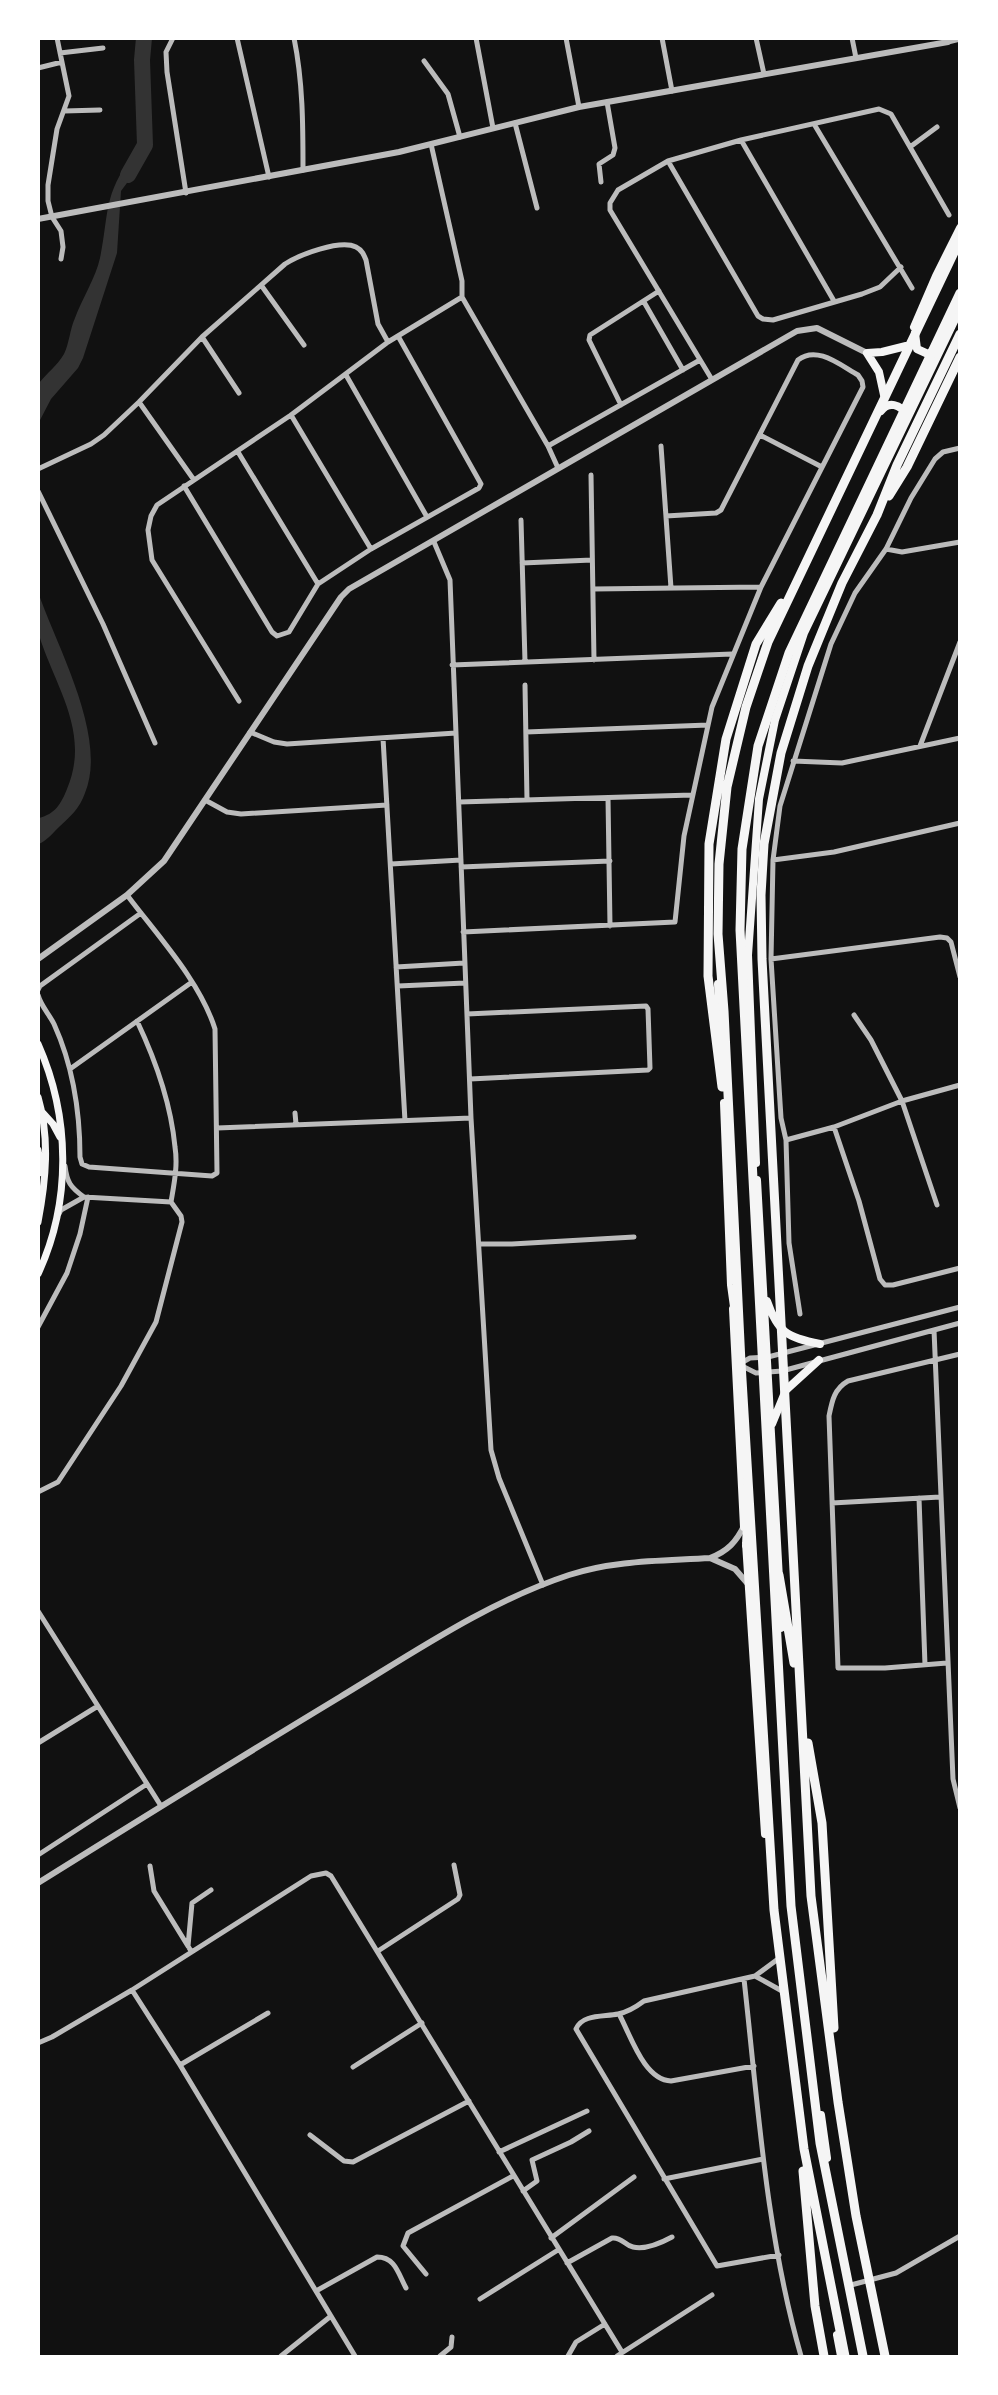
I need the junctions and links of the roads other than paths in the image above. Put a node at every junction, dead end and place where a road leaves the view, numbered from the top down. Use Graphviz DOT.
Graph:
graph roads {
  1 [pos="57,38"];
  2 [pos="173,38"];
  3 [pos="237,38"];
  4 [pos="294,38"];
  5 [pos="476,38"];
  6 [pos="566,38"];
  7 [pos="662,38"];
  8 [pos="757,38"];
  9 [pos="852,38"];
  10 [pos="947,40"];
  11 [pos="960,40"];
  12 [pos="103,48"];
  13 [pos="60,53"];
  14 [pos="856,58"];
  15 [pos="425,61"];
  16 [pos="62,62"];
  17 [pos="38,68"];
  18 [pos="764,74"];
  19 [pos="673,90"];
  20 [pos="607,102"];
  21 [pos="579,107"];
  22 [pos="100,110"];
  23 [pos="64,111"];
  24 [pos="515,123"];
  25 [pos="814,124"];
  26 [pos="937,127"];
  27 [pos="493,128"];
  28 [pos="460,136"];
  29 [pos="741,140"];
  30 [pos="431,144"];
  31 [pos="909,147"];
  32 [pos="668,161"];
  33 [pos="303,170"];
  34 [pos="268,177"];
  35 [pos="601,182"];
  36 [pos="186,193"];
  37 [pos="537,208"];
  38 [pos="949,215"];
  39 [pos="52,217"];
  40 [pos="38,219"];
  41 [pos="960,228"];
  42 [pos="960,240"];
  43 [pos="61,259"];
  44 [pos="901,267"];
  45 [pos="261,285"];
  46 [pos="912,288"];
  47 [pos="659,292"];
  48 [pos="960,293"];
  49 [pos="462,297"];
  50 [pos="834,301"];
  51 [pos="644,302"];
  52 [pos="960,309"];
  53 [pos="915,325"];
  54 [pos="960,334"];
  55 [pos="398,336"];
  56 [pos="202,337"];
  57 [pos="388,342"];
  58 [pos="304,345"];
  59 [pos="942,345"];
  60 [pos="906,346"];
  61 [pos="867,352"];
  62 [pos="960,357"];
  63 [pos="700,360"];
  64 [pos="683,370"];
  65 [pos="346,375"];
  66 [pos="711,378"];
  67 [pos="239,393"];
  68 [pos="884,395"];
  69 [pos="139,402"];
  70 [pos="621,405"];
  71 [pos="291,415"];
  72 [pos="906,420"];
  73 [pos="865,434"];
  74 [pos="760,435"];
  75 [pos="548,446"];
  76 [pos="661,446"];
  77 [pos="960,448"];
  78 [pos="238,452"];
  79 [pos="822,467"];
  80 [pos="558,468"];
  81 [pos="38,469"];
  82 [pos="591,475"];
  83 [pos="194,480"];
  84 [pos="184,486"];
  85 [pos="38,491"];
  86 [pos="877,515"];
  87 [pos="666,516"];
  88 [pos="427,517"];
  89 [pos="521,520"];
  90 [pos="434,542"];
  91 [pos="960,542"];
  92 [pos="886,549"];
  93 [pos="371,550"];
  94 [pos="593,560"];
  95 [pos="522,563"];
  96 [pos="806,563"];
  97 [pos="318,584"];
  98 [pos="761,587"];
  99 [pos="671,588"];
  100 [pos="593,589"];
  101 [pos="959,645"];
  102 [pos="732,654"];
  103 [pos="594,660"];
  104 [pos="525,662"];
  105 [pos="452,665"];
  106 [pos="525,685"];
  107 [pos="239,701"];
  108 [pos="708,725"];
  109 [pos="250,732"];
  110 [pos="526,732"];
  111 [pos="456,733"];
  112 [pos="383,738"];
  113 [pos="960,738"];
  114 [pos="155,743"];
  115 [pos="920,746"];
  116 [pos="793,761"];
  117 [pos="692,794"];
  118 [pos="608,798"];
  119 [pos="205,800"];
  120 [pos="527,800"];
  121 [pos="458,802"];
  122 [pos="387,804"];
  123 [pos="960,823"];
  124 [pos="773,860"];
  125 [pos="610,862"];
  126 [pos="391,864"];
  127 [pos="461,864"];
  128 [pos="127,895"];
  129 [pos="141,913"];
  130 [pos="610,926"];
  131 [pos="463,932"];
  132 [pos="38,959"];
  133 [pos="771,959"];
  134 [pos="464,963"];
  135 [pos="396,967"];
  136 [pos="960,977"];
  137 [pos="192,982"];
  138 [pos="465,983"];
  139 [pos="398,986"];
  140 [pos="38,993"];
  141 [pos="467,1014"];
  142 [pos="854,1015"];
  143 [pos="137,1021"];
  144 [pos="38,1044"];
  145 [pos="69,1069"];
  146 [pos="470,1079"];
  147 [pos="960,1085"];
  148 [pos="38,1097"];
  149 [pos="724,1098"];
  150 [pos="902,1101"];
  151 [pos="41,1112"];
  152 [pos="295,1112"];
  153 [pos="471,1118"];
  154 [pos="405,1121"];
  155 [pos="296,1124"];
  156 [pos="834,1127"];
  157 [pos="217,1128"];
  158 [pos="786,1140"];
  159 [pos="63,1143"];
  160 [pos="38,1150"];
  161 [pos="64,1156"];
  162 [pos="176,1173"];
  163 [pos="45,1188"];
  164 [pos="86,1197"];
  165 [pos="172,1202"];
  166 [pos="937,1205"];
  167 [pos="56,1221"];
  168 [pos="38,1222"];
  169 [pos="634,1237"];
  170 [pos="479,1244"];
  171 [pos="960,1268"];
  172 [pos="38,1274"];
  173 [pos="731,1285"];
  174 [pos="764,1291"];
  175 [pos="960,1307"];
  176 [pos="800,1314"];
  177 [pos="960,1323"];
  178 [pos="38,1328"];
  179 [pos="933,1330"];
  180 [pos="820,1344"];
  181 [pos="960,1354"];
  182 [pos="768,1357"];
  183 [pos="936,1359"];
  184 [pos="819,1360"];
  185 [pos="738,1365"];
  186 [pos="768,1373"];
  187 [pos="771,1428"];
  188 [pos="38,1492"];
  189 [pos="940,1497"];
  190 [pos="919,1498"];
  191 [pos="832,1503"];
  192 [pos="744,1526"];
  193 [pos="746,1546"];
  194 [pos="710,1558"];
  195 [pos="779,1575"];
  196 [pos="543,1586"];
  197 [pos="750,1590"];
  198 [pos="38,1611"];
  199 [pos="947,1663"];
  200 [pos="925,1665"];
  201 [pos="98,1706"];
  202 [pos="38,1744"];
  203 [pos="956,1778"];
  204 [pos="147,1784"];
  205 [pos="161,1806"];
  206 [pos="960,1808"];
  207 [pos="38,1855"];
  208 [pos="454,1865"];
  209 [pos="150,1866"];
  210 [pos="38,1883"];
  211 [pos="211,1891"];
  212 [pos="190,1949"];
  213 [pos="378,1951"];
  214 [pos="778,1959"];
  215 [pos="755,1976"];
  216 [pos="744,1979"];
  217 [pos="132,1990"];
  218 [pos="782,1991"];
  219 [pos="268,2013"];
  220 [pos="619,2014"];
  221 [pos="422,2023"];
  222 [pos="38,2043"];
  223 [pos="180,2065"];
  224 [pos="754,2066"];
  225 [pos="353,2067"];
  226 [pos="469,2101"];
  227 [pos="838,2102"];
  228 [pos="587,2111"];
  229 [pos="589,2131"];
  230 [pos="310,2135"];
  231 [pos="801,2146"];
  232 [pos="499,2152"];
  233 [pos="763,2159"];
  234 [pos="513,2176"];
  235 [pos="634,2177"];
  236 [pos="664,2179"];
  237 [pos="523,2191"];
  238 [pos="960,2236"];
  239 [pos="672,2237"];
  240 [pos="551,2238"];
  241 [pos="558,2250"];
  242 [pos="779,2255"];
  243 [pos="567,2263"];
  244 [pos="426,2274"];
  245 [pos="851,2285"];
  246 [pos="406,2288"];
  247 [pos="316,2291"];
  248 [pos="712,2295"];
  249 [pos="480,2299"];
  250 [pos="331,2316"];
  251 [pos="605,2324"];
  252 [pos="452,2337"];
  253 [pos="620,2354"];
  254 [pos="281,2357"];
  255 [pos="355,2357"];
  256 [pos="440,2357"];
  257 [pos="568,2357"];
  258 [pos="801,2357"];
  259 [pos="824,2357"];
  260 [pos="843,2357"];
  261 [pos="865,2357"];
  262 [pos="885,2357"];
  1 -- 13 [label="street"];
  2 -- 36 [label="street"];
  3 -- 34 [label="street"];
  4 -- 33 [label="street"];
  5 -- 27 [label="street"];
  6 -- 21 [label="street"];
  7 -- 19 [label="street"];
  8 -- 18 [label="street"];
  9 -- 14 [label="street"];
  10 -- 11 [label="street"];
  10 -- 14 [label="street"];
  12 -- 13 [label="street"];
  13 -- 16 [label="street"];
  14 -- 18 [label="street"];
  15 -- 28 [label="street"];
  16 -- 17 [label="street"];
  16 -- 23 [label="street"];
  18 -- 19 [label="street"];
  19 -- 20 [label="street"];
  20 -- 21 [label="street"];
  20 -- 35 [label="street"];
  21 -- 24 [label="street"];
  22 -- 23 [label="street"];
  23 -- 39 [label="street"];
  24 -- 27 [label="street"];
  24 -- 37 [label="street"];
  25 -- 29 [label="street"];
  25 -- 31 [label="street"];
  25 -- 44 [label="street"];
  26 -- 31 [label="street"];
  27 -- 28 [label="street"];
  28 -- 30 [label="street"];
  29 -- 32 [label="street"];
  29 -- 50 [label="street"];
  30 -- 33 [label="street"];
  30 -- 49 [label="street"];
  31 -- 38 [label="street"];
  32 -- 47 [label="street"];
  32 -- 50 [label="street"];
  33 -- 34 [label="street"];
  34 -- 36 [label="street"];
  36 -- 39 [label="street"];
  39 -- 40 [label="street"];
  39 -- 43 [label="street"];
  41 -- 53 [label="highway"];
  42 -- 96 [label="highway"];
  44 -- 46 [label="street"];
  44 -- 50 [label="street"];
  45 -- 56 [label="street"];
  45 -- 57 [label="street"];
  45 -- 58 [label="street"];
  47 -- 51 [label="street"];
  47 -- 63 [label="street"];
  48 -- 261 [label="highway"];
  49 -- 55 [label="street"];
  49 -- 75 [label="street"];
  51 -- 64 [label="street"];
  51 -- 70 [label="street"];
  52 -- 59 [label="highway"];
  53 -- 59 [label="highway"];
  53 -- 60 [label="highway"];
  54 -- 86 [label="highway"];
  55 -- 57 [label="street"];
  55 -- 88 [label="street"];
  56 -- 67 [label="street"];
  56 -- 69 [label="street"];
  57 -- 65 [label="street"];
  59 -- 72 [label="highway"];
  60 -- 61 [label="highway"];
  60 -- 68 [label="highway"];
  61 -- 66 [label="street"];
  61 -- 68 [label="highway"];
  62 -- 86 [label="highway"];
  63 -- 64 [label="street"];
  63 -- 66 [label="street"];
  64 -- 70 [label="street"];
  65 -- 71 [label="street"];
  65 -- 88 [label="street"];
  66 -- 80 [label="street"];
  68 -- 73 [label="highway"];
  69 -- 81 [label="street"];
  69 -- 83 [label="street"];
  70 -- 75 [label="street"];
  71 -- 78 [label="street"];
  71 -- 93 [label="street"];
  72 -- 73 [label="highway"];
  72 -- 174 [label="highway"];
  73 -- 149 [label="highway"];
  74 -- 79 [label="street"];
  74 -- 79 [label="street"];
  74 -- 87 [label="street"];
  75 -- 80 [label="street"];
  76 -- 87 [label="street"];
  77 -- 92 [label="street"];
  78 -- 83 [label="street"];
  78 -- 97 [label="street"];
  79 -- 98 [label="street"];
  80 -- 90 [label="street"];
  82 -- 94 [label="street"];
  83 -- 84 [label="street"];
  84 -- 97 [label="street"];
  84 -- 107 [label="street"];
  85 -- 114 [label="street"];
  86 -- 227 [label="highway"];
  87 -- 99 [label="street"];
  88 -- 93 [label="street"];
  89 -- 95 [label="street"];
  90 -- 105 [label="street"];
  90 -- 109 [label="street"];
  91 -- 92 [label="street"];
  92 -- 116 [label="street"];
  93 -- 97 [label="street"];
  94 -- 95 [label="street"];
  94 -- 100 [label="street"];
  95 -- 104 [label="street"];
  96 -- 149 [label="highway"];
  96 -- 260 [label="highway"];
  98 -- 99 [label="street"];
  98 -- 102 [label="street"];
  99 -- 100 [label="street"];
  100 -- 103 [label="street"];
  101 -- 115 [label="street"];
  102 -- 103 [label="street"];
  102 -- 108 [label="street"];
  103 -- 104 [label="street"];
  104 -- 105 [label="street"];
  105 -- 111 [label="street"];
  106 -- 110 [label="street"];
  108 -- 110 [label="street"];
  108 -- 117 [label="street"];
  109 -- 112 [label="street"];
  109 -- 119 [label="street"];
  110 -- 120 [label="street"];
  111 -- 112 [label="street"];
  111 -- 121 [label="street"];
  112 -- 122 [label="street"];
  113 -- 115 [label="street"];
  115 -- 116 [label="street"];
  116 -- 124 [label="street"];
  117 -- 118 [label="street"];
  117 -- 130 [label="street"];
  118 -- 120 [label="street"];
  118 -- 125 [label="street"];
  119 -- 122 [label="street"];
  119 -- 128 [label="street"];
  120 -- 121 [label="street"];
  121 -- 127 [label="street"];
  122 -- 126 [label="street"];
  123 -- 124 [label="street"];
  124 -- 133 [label="street"];
  125 -- 127 [label="street"];
  125 -- 130 [label="street"];
  126 -- 127 [label="street"];
  126 -- 135 [label="street"];
  127 -- 131 [label="street"];
  128 -- 129 [label="street"];
  128 -- 132 [label="street"];
  129 -- 137 [label="street"];
  129 -- 140 [label="street"];
  130 -- 131 [label="street"];
  131 -- 134 [label="street"];
  133 -- 136 [label="street"];
  133 -- 158 [label="street"];
  134 -- 135 [label="street"];
  134 -- 138 [label="street"];
  135 -- 139 [label="street"];
  137 -- 143 [label="street"];
  137 -- 157 [label="street"];
  138 -- 139 [label="street"];
  138 -- 141 [label="street"];
  139 -- 154 [label="street"];
  140 -- 145 [label="street"];
  141 -- 146 [label="street"];
  141 -- 146 [label="street"];
  142 -- 150 [label="street"];
  143 -- 145 [label="street"];
  143 -- 162 [label="street"];
  144 -- 159 [label="main road"];
  145 -- 162 [label="street"];
  146 -- 153 [label="street"];
  147 -- 150 [label="street"];
  148 -- 151 [label="main road"];
  149 -- 173 [label="highway"];
  150 -- 156 [label="street"];
  150 -- 166 [label="street"];
  151 -- 159 [label="main road"];
  151 -- 163 [label="main road"];
  152 -- 155 [label="street"];
  153 -- 154 [label="street"];
  153 -- 170 [label="street"];
  154 -- 155 [label="street"];
  155 -- 157 [label="street"];
  156 -- 158 [label="street"];
  156 -- 171 [label="street"];
  157 -- 162 [label="street"];
  158 -- 176 [label="street"];
  159 -- 161 [label="main road"];
  160 -- 163 [label="main road"];
  161 -- 164 [label="street"];
  161 -- 167 [label="main road"];
  162 -- 165 [label="street"];
  163 -- 168 [label="main road"];
  164 -- 165 [label="street"];
  164 -- 167 [label="street"];
  164 -- 178 [label="street"];
  165 -- 188 [label="street"];
  167 -- 172 [label="main road"];
  169 -- 170 [label="street"];
  170 -- 196 [label="street"];
  173 -- 185 [label="highway"];
  173 -- 192 [label="highway"];
  174 -- 180 [label="highway"];
  174 -- 182 [label="highway"];
  175 -- 180 [label="street"];
  177 -- 179 [label="street"];
  179 -- 183 [label="street"];
  179 -- 184 [label="street"];
  180 -- 182 [label="street"];
  181 -- 183 [label="street"];
  182 -- 185 [label="street"];
  182 -- 186 [label="highway"];
  183 -- 189 [label="street"];
  183 -- 191 [label="street"];
  184 -- 186 [label="street"];
  184 -- 187 [label="highway"];
  185 -- 186 [label="street"];
  185 -- 193 [label="highway"];
  186 -- 187 [label="highway"];
  187 -- 195 [label="highway"];
  189 -- 190 [label="street"];
  189 -- 199 [label="street"];
  190 -- 191 [label="street"];
  190 -- 200 [label="street"];
  191 -- 200 [label="street"];
  192 -- 193 [label="highway"];
  192 -- 194 [label="street"];
  193 -- 197 [label="highway"];
  194 -- 196 [label="street"];
  194 -- 197 [label="street"];
  195 -- 227 [label="highway"];
  195 -- 245 [label="highway"];
  196 -- 205 [label="street"];
  197 -- 214 [label="highway"];
  198 -- 201 [label="street"];
  199 -- 200 [label="street"];
  199 -- 203 [label="street"];
  201 -- 202 [label="street"];
  201 -- 204 [label="street"];
  203 -- 206 [label="street"];
  204 -- 205 [label="street"];
  204 -- 207 [label="street"];
  205 -- 210 [label="street"];
  208 -- 213 [label="street"];
  209 -- 212 [label="street"];
  211 -- 212 [label="street"];
  212 -- 213 [label="street"];
  212 -- 217 [label="street"];
  213 -- 221 [label="street"];
  214 -- 215 [label="street"];
  214 -- 218 [label="highway"];
  215 -- 216 [label="street"];
  215 -- 218 [label="street"];
  216 -- 220 [label="street"];
  216 -- 224 [label="street"];
  217 -- 222 [label="street"];
  217 -- 223 [label="street"];
  218 -- 231 [label="highway"];
  219 -- 223 [label="street"];
  220 -- 224 [label="street"];
  220 -- 236 [label="street"];
  221 -- 225 [label="street"];
  221 -- 226 [label="street"];
  223 -- 247 [label="street"];
  224 -- 233 [label="street"];
  226 -- 230 [label="street"];
  226 -- 232 [label="street"];
  227 -- 262 [label="highway"];
  228 -- 232 [label="street"];
  229 -- 237 [label="street"];
  231 -- 259 [label="highway"];
  231 -- 260 [label="highway"];
  232 -- 234 [label="street"];
  233 -- 236 [label="street"];
  233 -- 242 [label="street"];
  234 -- 237 [label="street"];
  234 -- 244 [label="street"];
  235 -- 240 [label="street"];
  236 -- 242 [label="street"];
  237 -- 240 [label="street"];
  238 -- 245 [label="street"];
  239 -- 243 [label="street"];
  240 -- 241 [label="street"];
  241 -- 243 [label="street"];
  241 -- 249 [label="street"];
  242 -- 258 [label="street"];
  243 -- 251 [label="street"];
  245 -- 261 [label="highway"];
  246 -- 247 [label="street"];
  247 -- 250 [label="street"];
  248 -- 253 [label="street"];
  250 -- 254 [label="street"];
  250 -- 255 [label="street"];
  251 -- 253 [label="street"];
  251 -- 257 [label="street"];
  252 -- 256 [label="street"];
}
